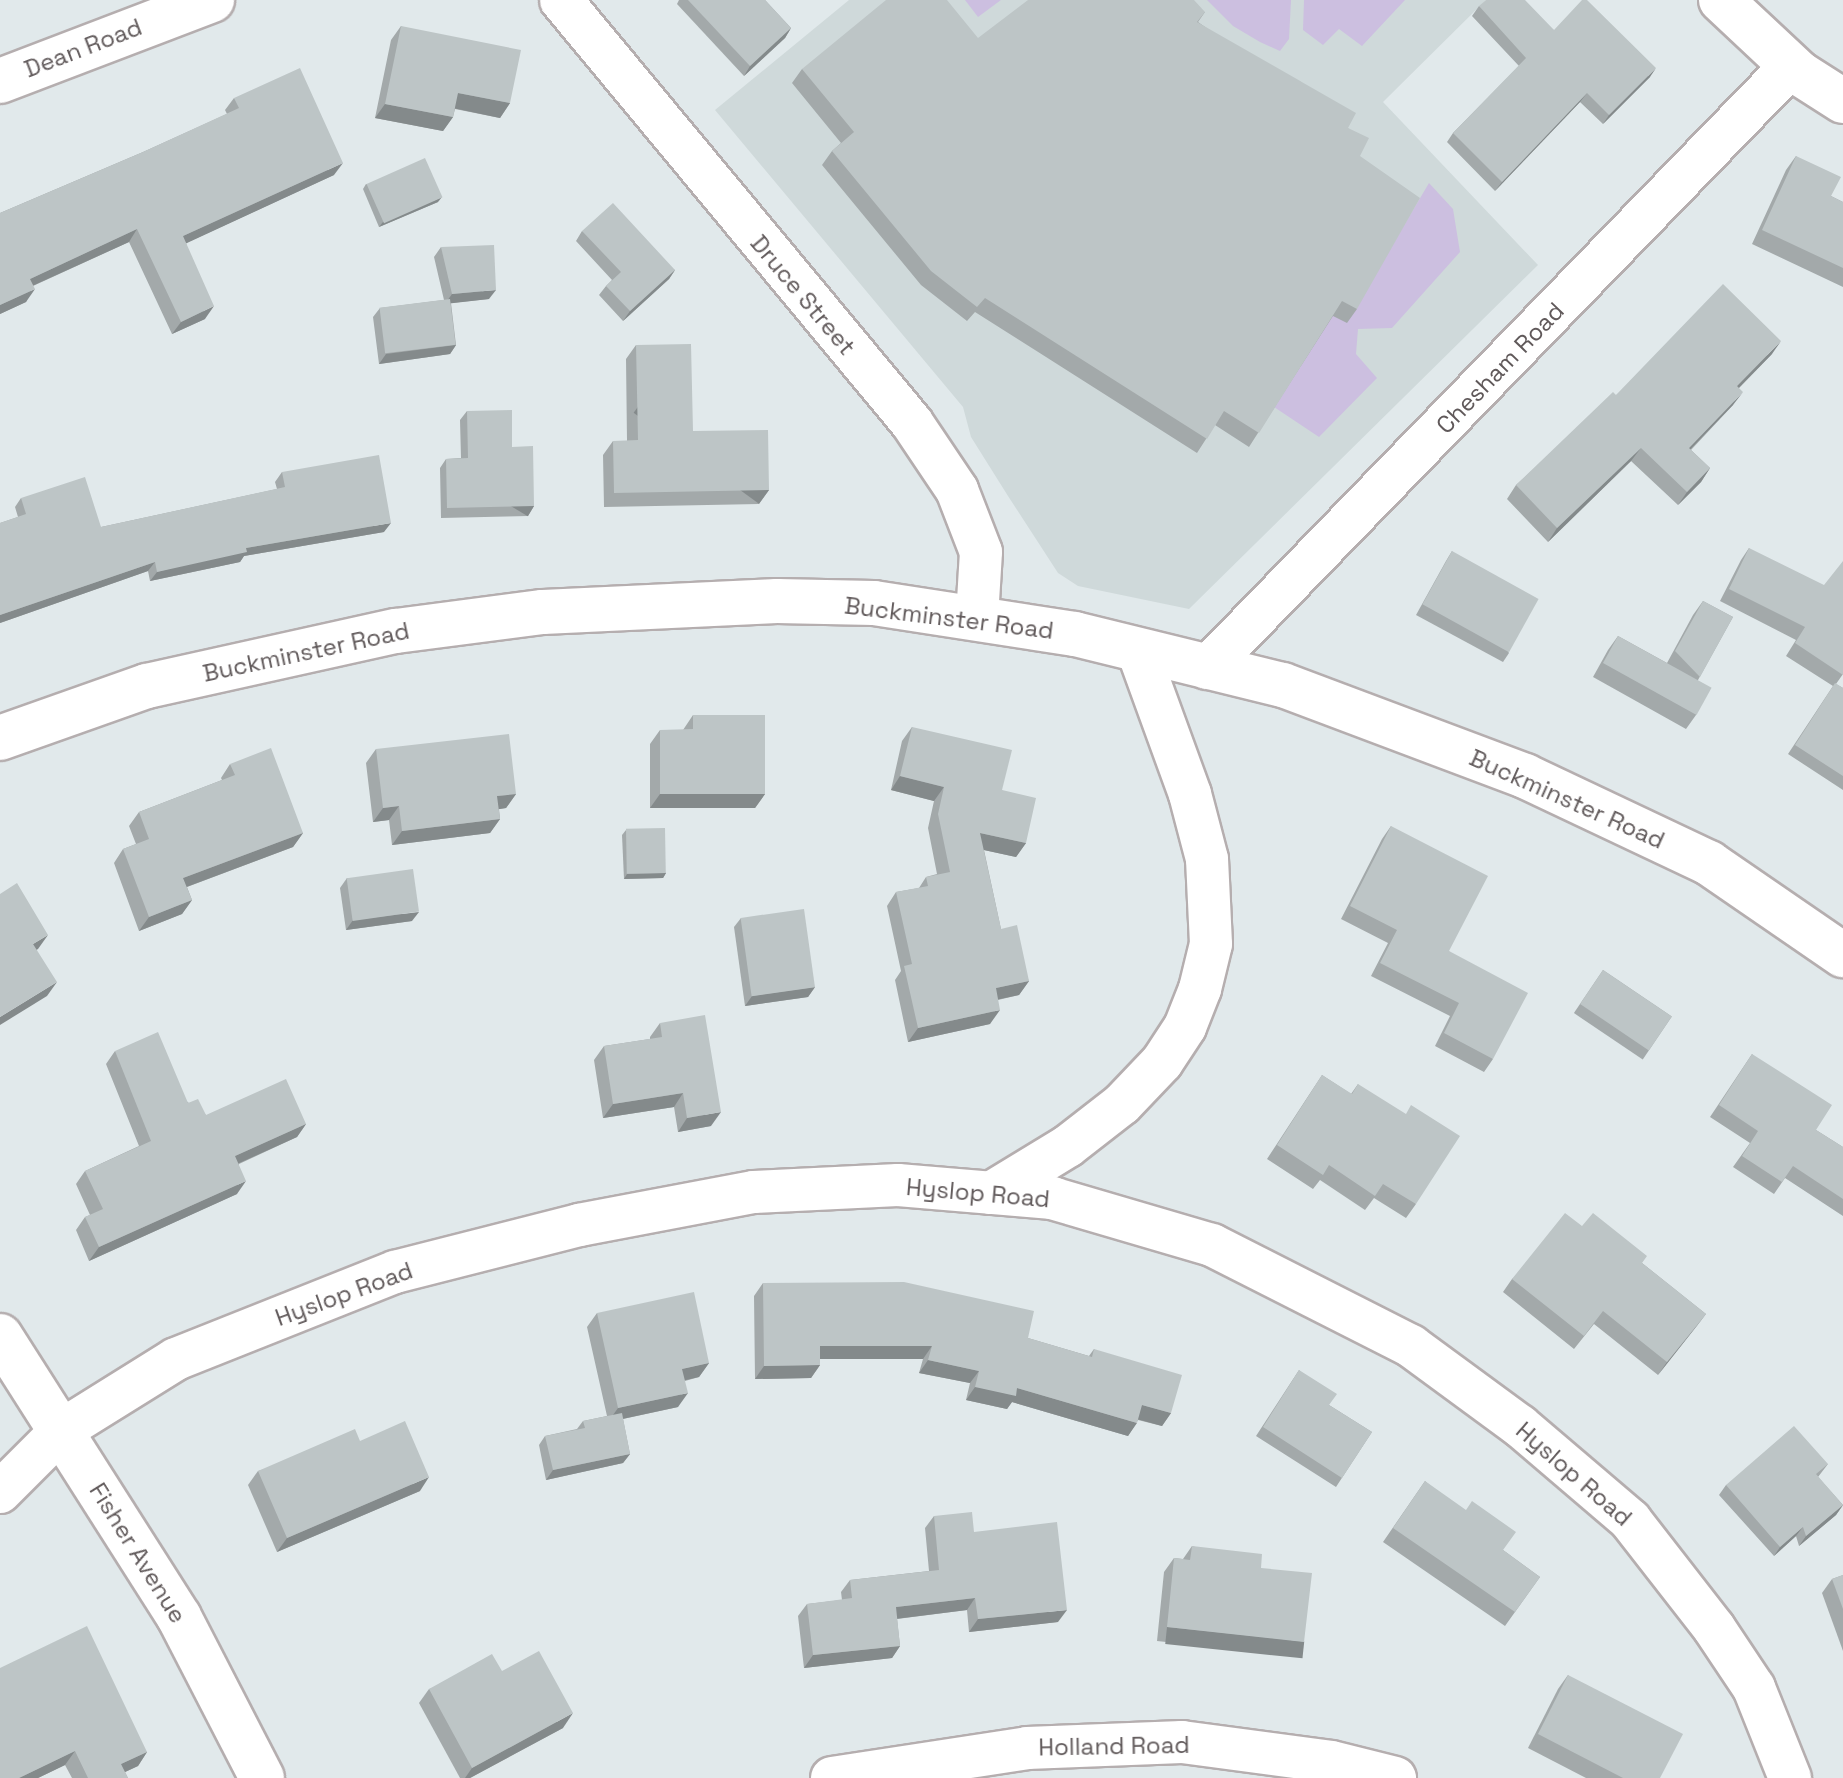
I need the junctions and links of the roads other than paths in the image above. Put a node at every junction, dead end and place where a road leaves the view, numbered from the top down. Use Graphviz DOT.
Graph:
graph roads {
  1 [pos="212,0"];
  2 [pos="561,0"];
  3 [pos="1721,0"];
  4 [pos="1791,66"];
  5 [pos="0,81"];
  6 [pos="1843,101"];
  7 [pos="977,618"];
  8 [pos="1138,651"];
  9 [pos="1207,668"];
  10 [pos="0,738"];
  11 [pos="1843,955"];
  12 [pos="991,1193"];
  13 [pos="0,1336"];
  14 [pos="62,1430"];
  15 [pos="0,1492"];
  16 [pos="262,1778"];
  17 [pos="832,1778"];
  18 [pos="1395,1778"];
  19 [pos="1790,1778"];
  1 -- 5 [label="street, Dean Road"];
  2 -- 7 [label="street, Druce Street"];
  3 -- 4 [label="street"];
  4 -- 6 [label="street"];
  4 -- 9 [label="street, Chesham Road"];
  7 -- 8 [label="street, Buckminster Road"];
  7 -- 10 [label="street, Buckminster Road"];
  8 -- 9 [label="street, Buckminster Road"];
  8 -- 12 [label="street"];
  9 -- 11 [label="street, Buckminster Road"];
  12 -- 14 [label="street, Hyslop Road"];
  12 -- 19 [label="street, Hyslop Road"];
  13 -- 14 [label="street, Fisher Avenue"];
  14 -- 15 [label="street, Hyslop Road"];
  14 -- 16 [label="street, Fisher Avenue"];
  17 -- 18 [label="street, Holland Road"];
}
